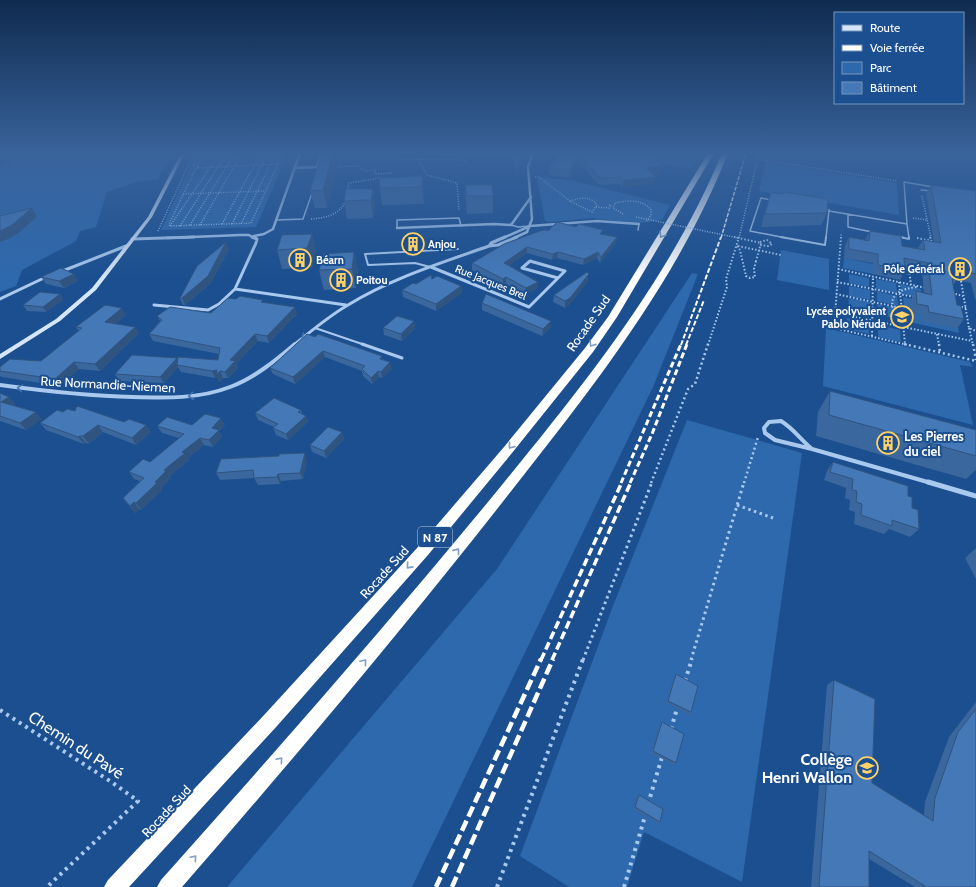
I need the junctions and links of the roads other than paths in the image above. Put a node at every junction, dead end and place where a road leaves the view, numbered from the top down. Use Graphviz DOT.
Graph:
graph roads {
  1 [pos="162,194"];
  2 [pos="285,194"];
  3 [pos="312,194"];
  4 [pos="686,194"];
  5 [pos="707,194"];
  6 [pos="905,194"];
  7 [pos="531,196"];
  8 [pos="829,211"];
  9 [pos="848,214"];
  10 [pos="276,220"];
  11 [pos="639,224"];
  12 [pos="908,224"];
  13 [pos="511,225"];
  14 [pos="461,226"];
  15 [pos="530,226"];
  16 [pos="397,228"];
  17 [pos="638,230"];
  18 [pos="878,233"];
  19 [pos="254,236"];
  20 [pos="893,236"];
  21 [pos="132,239"];
  22 [pos="126,246"];
  23 [pos="489,246"];
  24 [pos="458,249"];
  25 [pos="430,267"];
  26 [pos="58,273"];
  27 [pos="50,276"];
  28 [pos="558,278"];
  29 [pos="235,289"];
  30 [pos="0,299"];
  31 [pos="154,305"];
  32 [pos="347,305"];
  33 [pos="314,328"];
  34 [pos="0,357"];
  35 [pos="402,358"];
  36 [pos="0,385"];
  37 [pos="812,449"];
  38 [pos="976,496"];
  39 [pos="115,887"];
  40 [pos="168,887"];
  1 -- 21 [label="main road"];
  2 -- 10 [label="street"];
  3 -- 10 [label="lane"];
  4 -- 39 [label="highway, Rocade Sud / N 87, one-way"];
  40 -- 5 [label="highway, N 87, one-way"];
  6 -- 12 [label="lane"];
  7 -- 13 [label="street"];
  7 -- 15 [label="street"];
  8 -- 8 [label="lane"];
  8 -- 9 [label="lane"];
  9 -- 12 [label="lane"];
  9 -- 18 [label="lane"];
  10 -- 19 [label="street"];
  11 -- 15 [label="street"];
  11 -- 17 [label="lane"];
  12 -- 20 [label="lane"];
  13 -- 14 [label="street"];
  13 -- 15 [label="lane"];
  14 -- 16 [label="street"];
  14 -- 16 [label="lane"];
  15 -- 23 [label="street, Rue Normandie-Niemen"];
  15 -- 23 [label="street, Rue Normandie-Niemen"];
  19 -- 21 [label="street"];
  19 -- 29 [label="street"];
  21 -- 22 [label="main road"];
  22 -- 26 [label="street"];
  22 -- 34 [label="main road"];
  23 -- 25 [label="street, Rue Normandie-Niemen"];
  24 -- 25 [label="lane"];
  25 -- 28 [label="street, Rue Jacques Brel"];
  25 -- 32 [label="street, Rue Normandie-Niemen"];
  27 -- 30 [label="street"];
  28 -- 28 [label="street, Rue Jacques Brel"];
  29 -- 31 [label="street"];
  29 -- 32 [label="street"];
  32 -- 33 [label="street, Rue Normandie-Niemen"];
  33 -- 35 [label="lane"];
  33 -- 36 [label="street, Rue Normandie-Niemen, one-way"];
  37 -- 37 [label="street"];
  37 -- 38 [label="street"];
}
